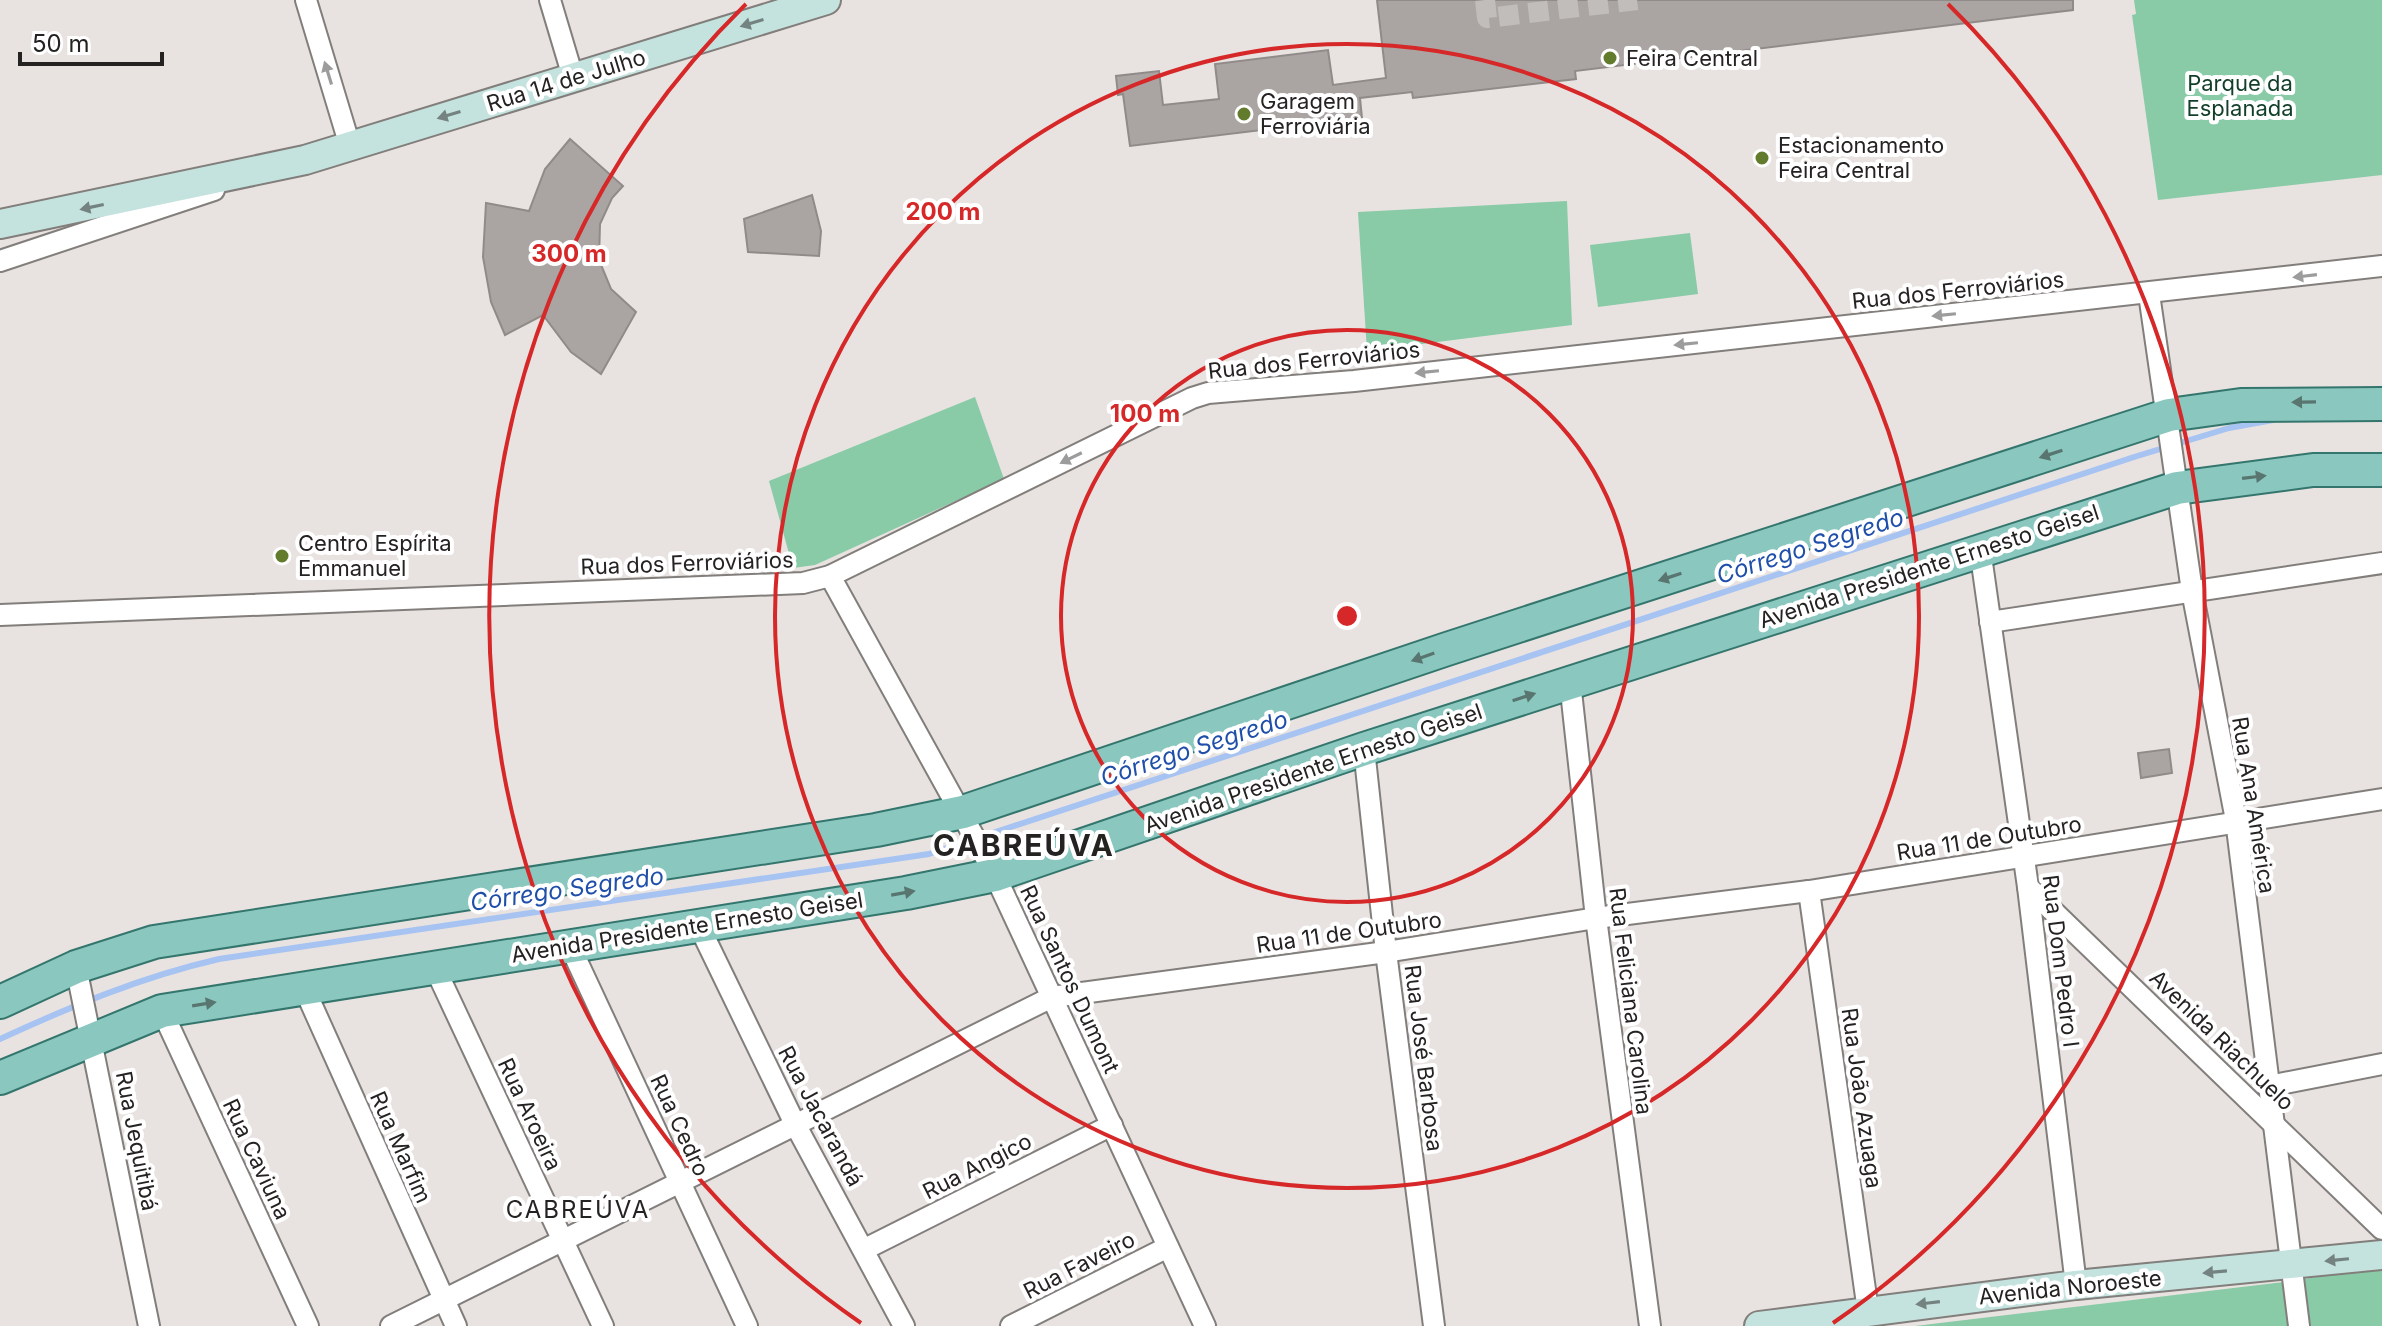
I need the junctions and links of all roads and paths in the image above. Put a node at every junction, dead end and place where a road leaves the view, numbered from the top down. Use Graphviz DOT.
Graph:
graph roads {
  1 [pos="306,0"];
  2 [pos="550,0"];
  3 [pos="826,0"];
  4 [pos="795,5"];
  5 [pos="573,77"];
  6 [pos="350,146"];
  7 [pos="305,160"];
  8 [pos="0,224"];
  9 [pos="0,261"];
  10 [pos="2382,266"];
  11 [pos="2149,294"];
  12 [pos="2382,404"];
  13 [pos="2169,417"];
  14 [pos="2382,470"];
  15 [pos="2176,484"];
  16 [pos="1980,549"];
  17 [pos="2382,563"];
  18 [pos="830,576"];
  19 [pos="2192,591"];
  20 [pos="0,615"];
  21 [pos="1990,622"];
  22 [pos="1570,682"];
  23 [pos="1364,749"];
  24 [pos="2382,799"];
  25 [pos="964,815"];
  26 [pos="2236,820"];
  27 [pos="2024,857"];
  28 [pos="994,873"];
  29 [pos="2028,887"];
  30 [pos="1809,891"];
  31 [pos="1596,918"];
  32 [pos="699,926"];
  33 [pos="569,944"];
  34 [pos="1386,952"];
  35 [pos="434,966"];
  36 [pos="77,970"];
  37 [pos="304,988"];
  38 [pos="1052,997"];
  39 [pos="0,1002"];
  40 [pos="162,1011"];
  41 [pos="92,1037"];
  42 [pos="2382,1064"];
  43 [pos="0,1078"];
  44 [pos="2269,1086"];
  45 [pos="2273,1120"];
  46 [pos="795,1124"];
  47 [pos="1112,1125"];
  48 [pos="680,1182"];
  49 [pos="2382,1229"];
  50 [pos="563,1240"];
  51 [pos="1168,1247"];
  52 [pos="865,1249"];
  53 [pos="2382,1255"];
  54 [pos="2292,1265"];
  55 [pos="2076,1285"];
  56 [pos="444,1300"];
  57 [pos="1868,1311"];
  58 [pos="149,1326"];
  59 [pos="308,1326"];
  60 [pos="391,1326"];
  61 [pos="456,1326"];
  62 [pos="603,1326"];
  63 [pos="747,1326"];
  64 [pos="904,1326"];
  65 [pos="1011,1326"];
  66 [pos="1205,1326"];
  67 [pos="1434,1326"];
  68 [pos="1650,1326"];
  69 [pos="1759,1326"];
  70 [pos="2299,1326"];
  6 -- 1 [label="street, one-way"];
  2 -- 5 [label="street"];
  3 -- 4 [label="street, Rua 14 de Julho"];
  4 -- 5 [label="street, Rua 14 de Julho, one-way"];
  5 -- 6 [label="street, Rua 14 de Julho, one-way"];
  6 -- 7 [label="street, Rua 14 de Julho"];
  7 -- 8 [label="street, Rua 14 de Julho, one-way"];
  7 -- 9 [label="street, Rua 14 de Julho"];
  10 -- 11 [label="street, Rua dos Ferroviários, one-way"];
  11 -- 13 [label="street, Rua Ana América"];
  11 -- 18 [label="street, Rua dos Ferroviários, one-way"];
  12 -- 13 [label="main road, one-way"];
  13 -- 15 [label="street, Rua Ana América"];
  13 -- 25 [label="main road, one-way"];
  15 -- 14 [label="main road, Avenida Presidente Ernesto Geisel, one-way"];
  15 -- 16 [label="main road, Avenida Presidente Ernesto Geisel"];
  15 -- 19 [label="street, Rua Ana América"];
  16 -- 21 [label="street, Rua Dom Pedro I"];
  16 -- 22 [label="main road, Avenida Presidente Ernesto Geisel"];
  17 -- 19 [label="street"];
  18 -- 20 [label="street, Rua dos Ferroviários"];
  18 -- 25 [label="street, Rua Santos Dumont"];
  19 -- 21 [label="street"];
  19 -- 26 [label="street, Rua Ana América"];
  21 -- 27 [label="street, Rua Dom Pedro I"];
  23 -- 22 [label="main road, Avenida Presidente Ernesto Geisel, one-way"];
  22 -- 31 [label="street, Rua Feliciana Carolina"];
  23 -- 28 [label="main road, Avenida Presidente Ernesto Geisel"];
  23 -- 34 [label="street, Rua José Barbosa"];
  24 -- 26 [label="street, Rua 11 de Outubro"];
  25 -- 28 [label="street, Rua Santos Dumont"];
  25 -- 36 [label="main road"];
  26 -- 27 [label="street, Rua 11 de Outubro"];
  26 -- 44 [label="street, Rua Ana América"];
  27 -- 29 [label="street, Rua Dom Pedro I"];
  27 -- 30 [label="street, Rua 11 de Outubro"];
  32 -- 28 [label="main road, Avenida Presidente Ernesto Geisel, one-way"];
  28 -- 38 [label="street, Rua Santos Dumont"];
  29 -- 45 [label="street, Avenida Riachuelo"];
  29 -- 55 [label="street, Rua Dom Pedro I"];
  30 -- 31 [label="street, Rua 11 de Outubro"];
  30 -- 57 [label="street, Rua João Azuaga"];
  31 -- 34 [label="street, Rua 11 de Outubro"];
  31 -- 68 [label="street, Rua Feliciana Carolina"];
  32 -- 33 [label="main road, Avenida Presidente Ernesto Geisel"];
  32 -- 46 [label="street, Rua Jacarandá"];
  33 -- 35 [label="main road, Avenida Presidente Ernesto Geisel"];
  33 -- 48 [label="street, Rua Cedro"];
  34 -- 38 [label="street, Rua 11 de Outubro"];
  34 -- 67 [label="street, Rua José Barbosa"];
  35 -- 37 [label="main road, Avenida Presidente Ernesto Geisel"];
  35 -- 50 [label="street, Rua Aroeira"];
  36 -- 39 [label="main road"];
  36 -- 41 [label="street, Rua Jequitibá"];
  40 -- 37 [label="main road, Avenida Presidente Ernesto Geisel, one-way"];
  37 -- 56 [label="street, Rua Marfim"];
  38 -- 46 [label="street, Rua 11 de Outubro"];
  38 -- 47 [label="street, Rua Santos Dumont"];
  40 -- 41 [label="main road, Avenida Presidente Ernesto Geisel"];
  40 -- 59 [label="street, Rua Caviuna"];
  41 -- 43 [label="main road, Avenida Presidente Ernesto Geisel"];
  41 -- 58 [label="street, Rua Jequitibá"];
  42 -- 44 [label="street"];
  44 -- 45 [label="street, Rua Ana América"];
  45 -- 49 [label="street, Avenida Riachuelo"];
  45 -- 54 [label="street, Rua Ana América"];
  46 -- 48 [label="street, Rua 11 de Outubro"];
  46 -- 52 [label="street, Rua Jacarandá"];
  47 -- 51 [label="street, Rua Santos Dumont"];
  47 -- 52 [label="street, Rua Angico"];
  48 -- 50 [label="street, Rua 11 de Outubro"];
  48 -- 63 [label="street, Rua Cedro"];
  50 -- 56 [label="street, Rua 11 de Outubro"];
  50 -- 62 [label="street, Rua Aroeira"];
  51 -- 65 [label="street, Rua Faveiro"];
  51 -- 66 [label="street, Rua Santos Dumont"];
  52 -- 64 [label="street, Rua Jacarandá"];
  53 -- 54 [label="street, Avenida Noroeste, one-way"];
  54 -- 55 [label="street, Avenida Noroeste, one-way"];
  54 -- 70 [label="street, Rua Ana América"];
  55 -- 57 [label="street, Avenida Noroeste, one-way"];
  56 -- 60 [label="street, Rua 11 de Outubro"];
  56 -- 61 [label="street, Rua Marfim"];
  57 -- 69 [label="street, Avenida Noroeste"];
}
